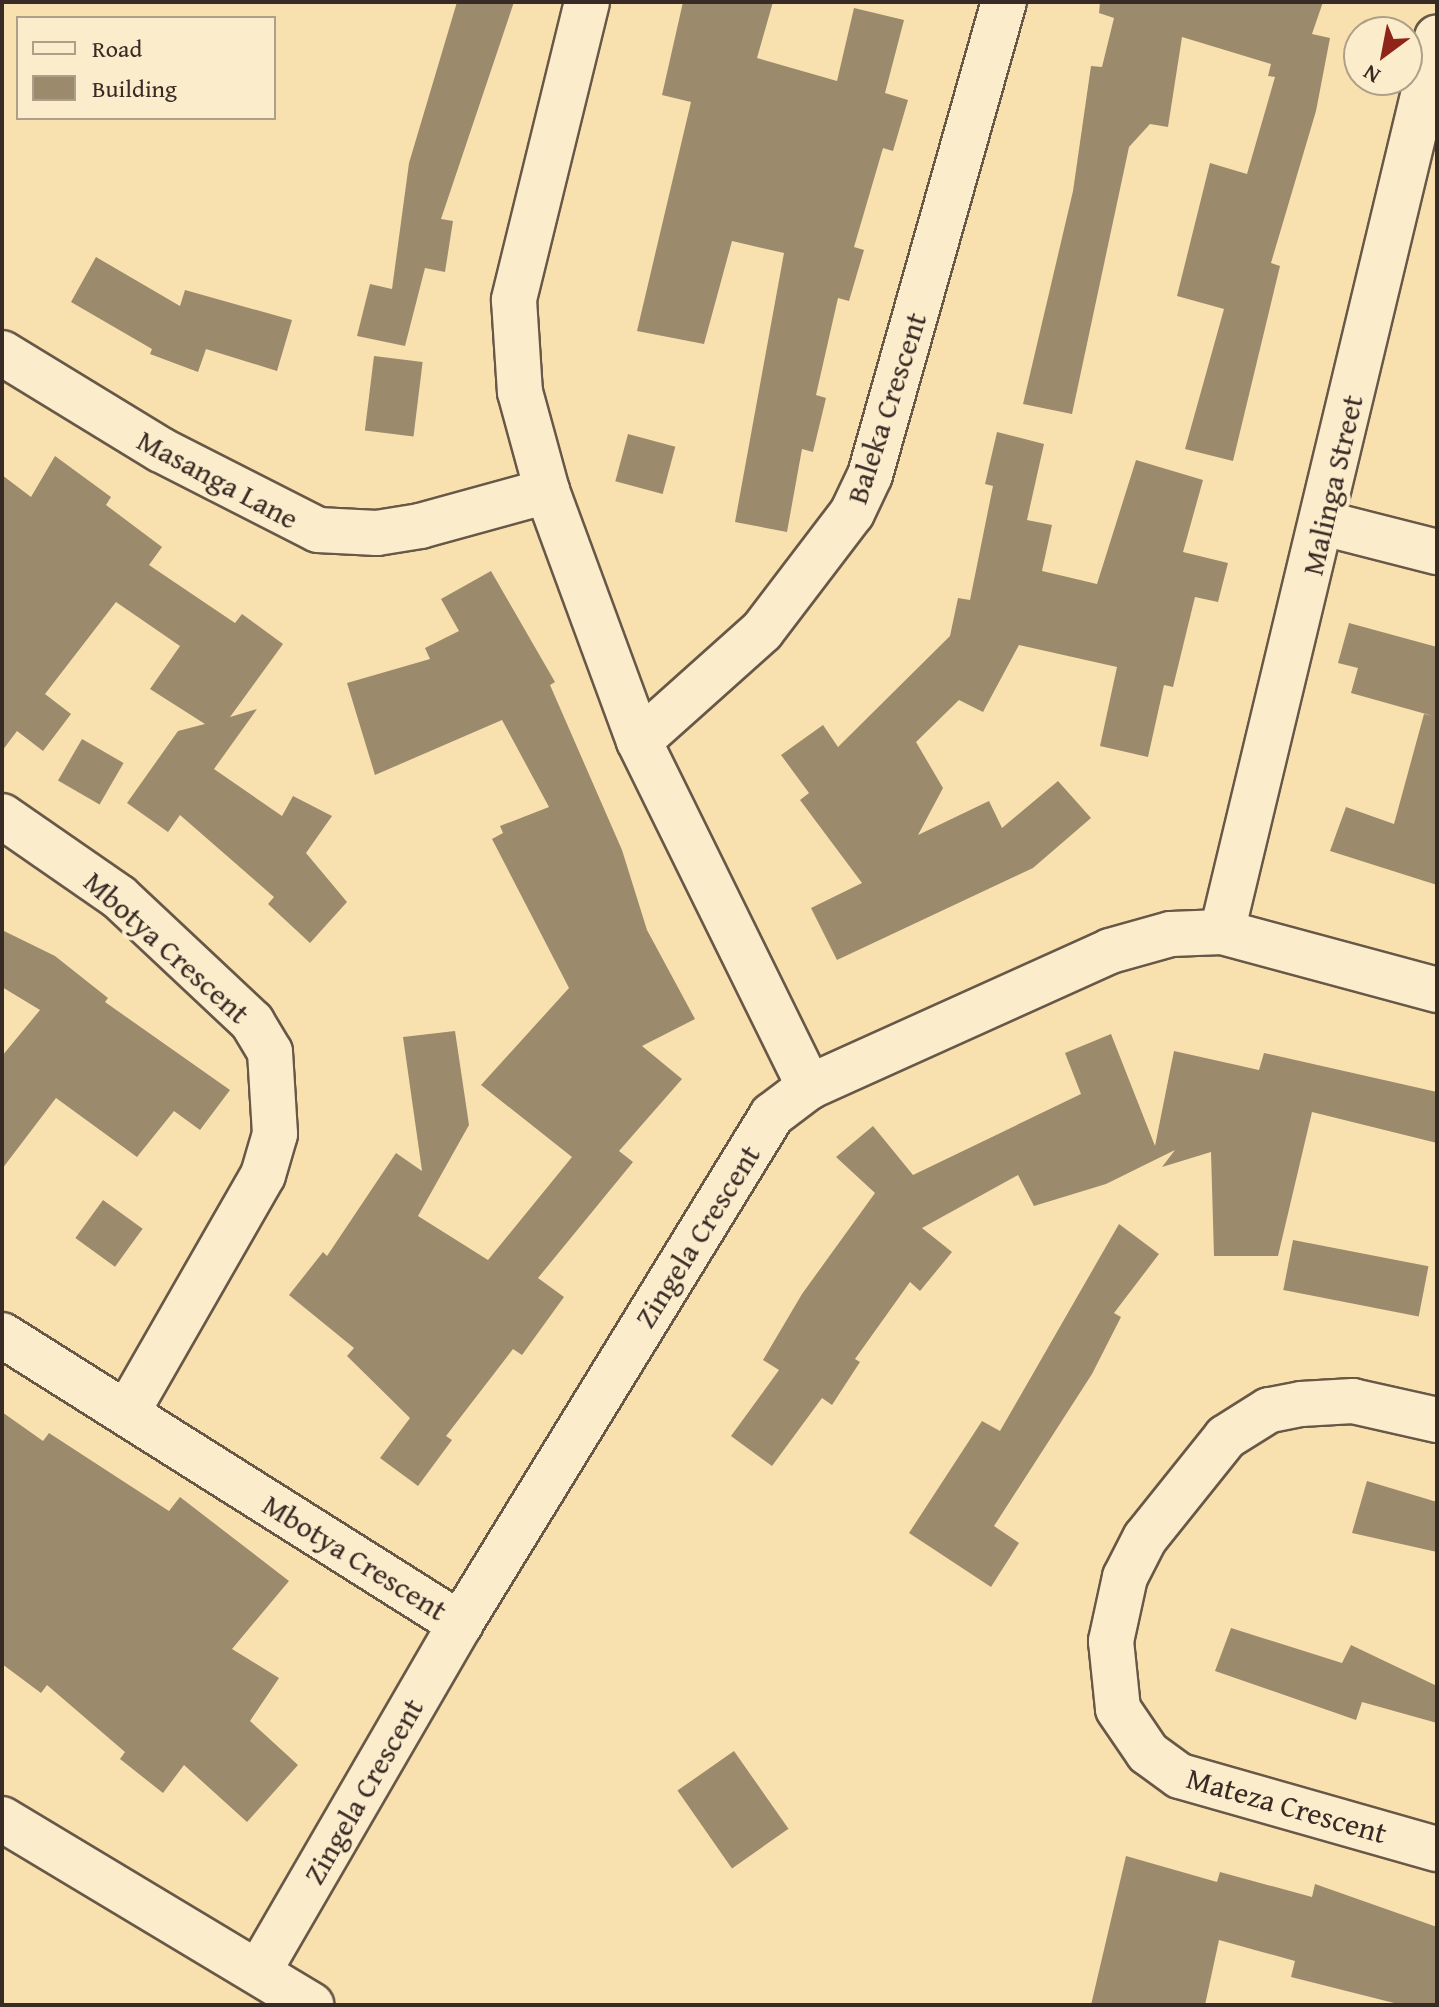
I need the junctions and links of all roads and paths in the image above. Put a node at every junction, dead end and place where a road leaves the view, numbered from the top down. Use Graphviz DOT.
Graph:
graph roads {
  1 [pos="587,2"];
  2 [pos="1004,2"];
  3 [pos="1437,37"];
  4 [pos="2,353"];
  5 [pos="547,491"];
  6 [pos="1323,523"];
  7 [pos="1437,552"];
  8 [pos="639,741"];
  9 [pos="2,816"];
  10 [pos="1222,932"];
  11 [pos="1437,990"];
  12 [pos="809,1087"];
  13 [pos="2,1335"];
  14 [pos="127,1412"];
  15 [pos="1437,1420"];
  16 [pos="460,1624"];
  17 [pos="2,1819"];
  18 [pos="1437,1849"];
  19 [pos="259,1971"];
  20 [pos="311,2005"];
  1 -- 5 [label="street"];
  2 -- 8 [label="street, Baleka Crescent"];
  3 -- 6 [label="street, Malinga Street"];
  4 -- 5 [label="street, Masanga Lane"];
  5 -- 8 [label="street"];
  6 -- 7 [label="street"];
  6 -- 10 [label="street, Malinga Street"];
  8 -- 12 [label="street"];
  9 -- 14 [label="street, Mbotya Crescent"];
  10 -- 11 [label="street, Zingela Crescent"];
  10 -- 12 [label="street, Zingela Crescent"];
  12 -- 16 [label="street, Zingela Crescent"];
  13 -- 14 [label="street, Mbotya Crescent"];
  14 -- 16 [label="street, Mbotya Crescent"];
  15 -- 18 [label="street, Mateza Crescent"];
  16 -- 19 [label="street, Zingela Crescent"];
  17 -- 19 [label="street"];
  19 -- 20 [label="street"];
}
